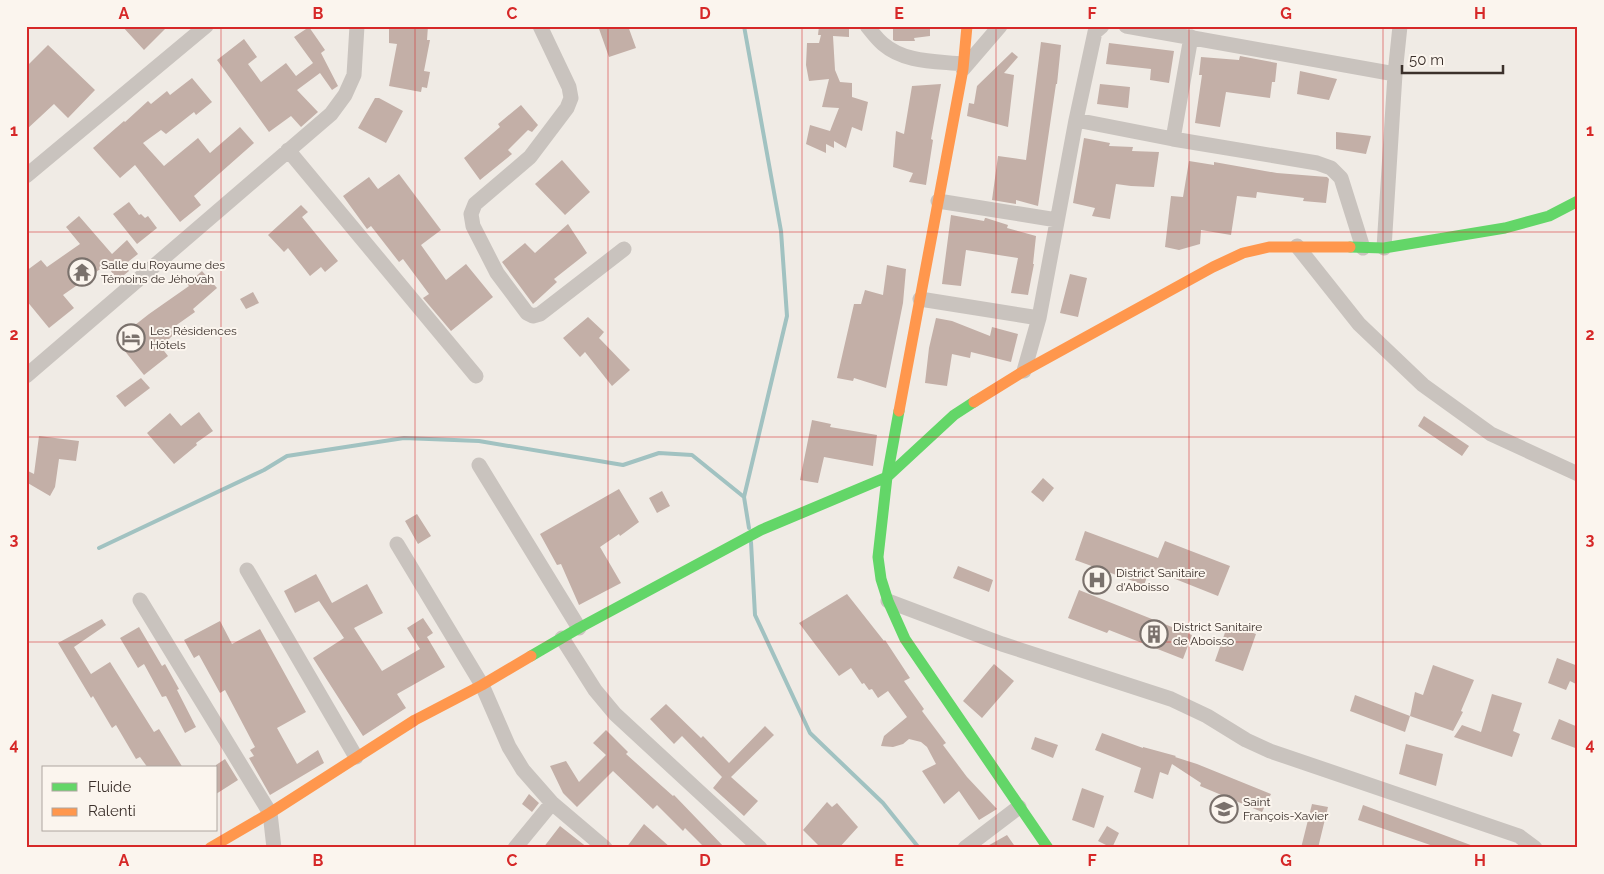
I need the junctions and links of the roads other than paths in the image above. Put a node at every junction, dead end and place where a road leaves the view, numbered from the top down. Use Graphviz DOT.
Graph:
graph roads {
  1 [pos="206,26"];
  2 [pos="357,26"];
  3 [pos="540,26"];
  4 [pos="867,26"];
  5 [pos="967,26"];
  6 [pos="1000,26"];
  7 [pos="1102,26"];
  8 [pos="1126,26"];
  9 [pos="1400,26"];
  10 [pos="1191,37"];
  11 [pos="963,66"];
  12 [pos="1395,74"];
  13 [pos="1076,120"];
  14 [pos="1173,139"];
  15 [pos="288,150"];
  16 [pos="26,176"];
  17 [pos="1578,200"];
  18 [pos="938,201"];
  19 [pos="1057,220"];
  20 [pos="1297,246"];
  21 [pos="1363,248"];
  22 [pos="1384,248"];
  23 [pos="624,249"];
  24 [pos="920,299"];
  25 [pos="1039,318"];
  26 [pos="1024,371"];
  27 [pos="26,376"];
  28 [pos="476,376"];
  29 [pos="480,465"];
  30 [pos="1578,474"];
  31 [pos="887,477"];
  32 [pos="397,544"];
  33 [pos="247,570"];
  34 [pos="140,600"];
  35 [pos="888,601"];
  36 [pos="580,628"];
  37 [pos="562,638"];
  38 [pos="482,685"];
  39 [pos="356,757"];
  40 [pos="552,803"];
  41 [pos="1019,806"];
  42 [pos="270,813"];
  43 [pos="210,848"];
  44 [pos="274,848"];
  45 [pos="515,848"];
  46 [pos="605,848"];
  47 [pos="760,848"];
  48 [pos="965,848"];
  49 [pos="1048,848"];
  50 [pos="1535,848"];
  1 -- 16 [label="street"];
  2 -- 15 [label="street"];
  3 -- 23 [label="street"];
  4 -- 11 [label="street"];
  5 -- 11 [label="street"];
  6 -- 11 [label="street"];
  7 -- 13 [label="street"];
  8 -- 10 [label="street"];
  9 -- 12 [label="street"];
  10 -- 12 [label="street"];
  10 -- 14 [label="street"];
  11 -- 18 [label="street"];
  12 -- 22 [label="street"];
  13 -- 14 [label="street"];
  13 -- 19 [label="street"];
  14 -- 21 [label="street"];
  15 -- 27 [label="street"];
  15 -- 28 [label="street"];
  17 -- 22 [label="street"];
  18 -- 19 [label="street"];
  18 -- 24 [label="street"];
  19 -- 25 [label="street"];
  20 -- 21 [label="street"];
  20 -- 26 [label="street"];
  20 -- 30 [label="street"];
  21 -- 22 [label="street"];
  24 -- 25 [label="street"];
  24 -- 31 [label="street"];
  25 -- 26 [label="street"];
  26 -- 31 [label="street"];
  29 -- 36 [label="street"];
  31 -- 35 [label="street"];
  31 -- 36 [label="street"];
  32 -- 38 [label="street"];
  33 -- 39 [label="street"];
  34 -- 42 [label="street"];
  35 -- 41 [label="street"];
  35 -- 50 [label="street"];
  36 -- 37 [label="street"];
  37 -- 38 [label="street"];
  37 -- 47 [label="street"];
  38 -- 39 [label="street"];
  38 -- 40 [label="street"];
  39 -- 42 [label="street"];
  40 -- 45 [label="street"];
  40 -- 46 [label="street"];
  41 -- 48 [label="street"];
  41 -- 49 [label="street"];
  42 -- 43 [label="street"];
  42 -- 44 [label="street"];
}
